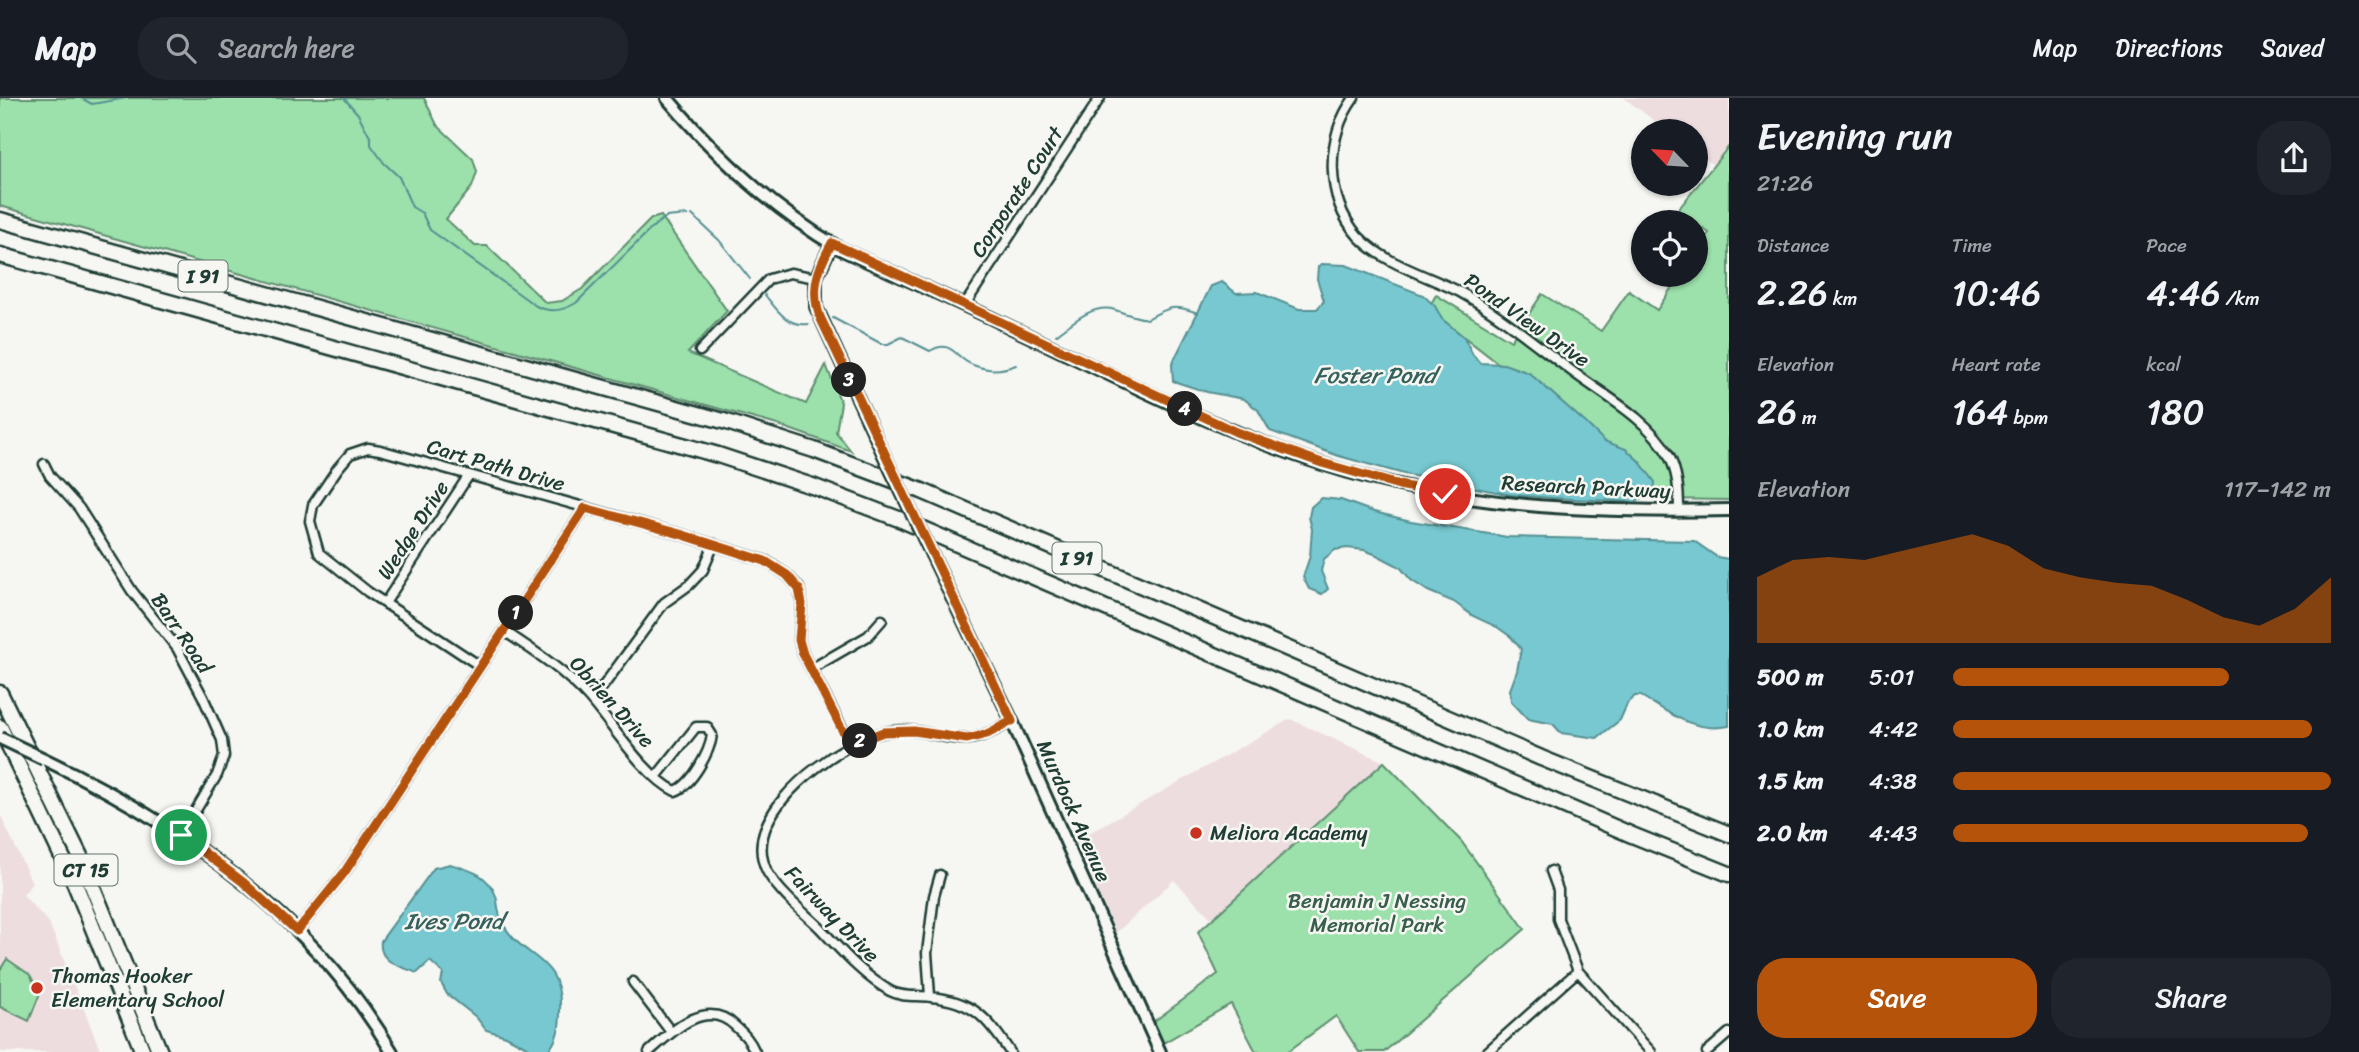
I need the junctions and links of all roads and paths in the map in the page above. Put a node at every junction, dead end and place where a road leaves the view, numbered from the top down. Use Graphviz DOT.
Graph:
graph roads {
  1 [pos="667,98"];
  2 [pos="1100,98"];
  3 [pos="1354,98"];
  4 [pos="0,219"];
  5 [pos="832,243"];
  6 [pos="0,255"];
  7 [pos="816,278"];
  8 [pos="964,306"];
  9 [pos="699,351"];
  10 [pos="44,464"];
  11 [pos="469,475"];
  12 [pos="585,508"];
  13 [pos="1729,510"];
  14 [pos="1679,511"];
  15 [pos="714,544"];
  16 [pos="385,603"];
  17 [pos="882,620"];
  18 [pos="504,631"];
  19 [pos="480,666"];
  20 [pos="811,669"];
  21 [pos="0,693"];
  22 [pos="589,697"];
  23 [pos="1012,721"];
  24 [pos="0,727"];
  25 [pos="0,738"];
  26 [pos="850,745"];
  27 [pos="656,777"];
  28 [pos="1729,834"];
  29 [pos="181,835"];
  30 [pos="1551,871"];
  31 [pos="1729,874"];
  32 [pos="940,875"];
  33 [pos="297,931"];
  34 [pos="1578,971"];
  35 [pos="633,982"];
  36 [pos="930,996"];
  37 [pos="671,1032"];
  38 [pos="1729,1033"];
  39 [pos="143,1052"];
  40 [pos="160,1052"];
  41 [pos="391,1052"];
  42 [pos="649,1052"];
  43 [pos="755,1052"];
  44 [pos="1010,1052"];
  45 [pos="1160,1052"];
  46 [pos="1487,1052"];
  47 [pos="1651,1052"];
  48 [pos="1707,1052"];
  1 -- 5 [label="main road, Research Parkway"];
  2 -- 8 [label="street, Corporate Court"];
  3 -- 14 [label="street, Pond View Drive"];
  4 -- 28 [label="highway, I 91"];
  5 -- 7 [label="main road, Murdock Avenue"];
  5 -- 8 [label="main road, Research Parkway"];
  6 -- 31 [label="highway, I 91"];
  7 -- 9 [label="street"];
  7 -- 23 [label="main road, Murdock Avenue, bridge"];
  8 -- 14 [label="main road, Research Parkway"];
  10 -- 29 [label="street, Barr Road"];
  11 -- 12 [label="street, Cart Path Drive"];
  11 -- 16 [label="street, Wedge Drive"];
  11 -- 16 [label="street, Cart Path Drive"];
  12 -- 15 [label="street, Cart Path Drive"];
  12 -- 18 [label="street"];
  13 -- 14 [label="main road, Research Parkway"];
  15 -- 20 [label="street, Cart Path Drive"];
  15 -- 22 [label="street"];
  16 -- 19 [label="street, Cart Path Drive"];
  17 -- 20 [label="street"];
  18 -- 19 [label="street"];
  18 -- 22 [label="street, Obrien Drive"];
  19 -- 33 [label="street"];
  20 -- 26 [label="street, Cart Path Drive"];
  21 -- 40 [label="highway, CT 15"];
  22 -- 27 [label="street, Obrien Drive"];
  23 -- 26 [label="street, Fairway Drive"];
  23 -- 45 [label="main road, Murdock Avenue"];
  24 -- 39 [label="highway, CT 15"];
  25 -- 29 [label="main road, bridge"];
  26 -- 36 [label="street, Fairway Drive"];
  27 -- 27 [label="street, Obrien Drive"];
  29 -- 33 [label="main road"];
  30 -- 34 [label="street"];
  32 -- 36 [label="street"];
  33 -- 41 [label="main road"];
  34 -- 46 [label="street"];
  34 -- 47 [label="street"];
  35 -- 37 [label="street"];
  36 -- 44 [label="street, Fairway Drive"];
  37 -- 42 [label="street"];
  37 -- 43 [label="street"];
  38 -- 48 [label="street"];
}
